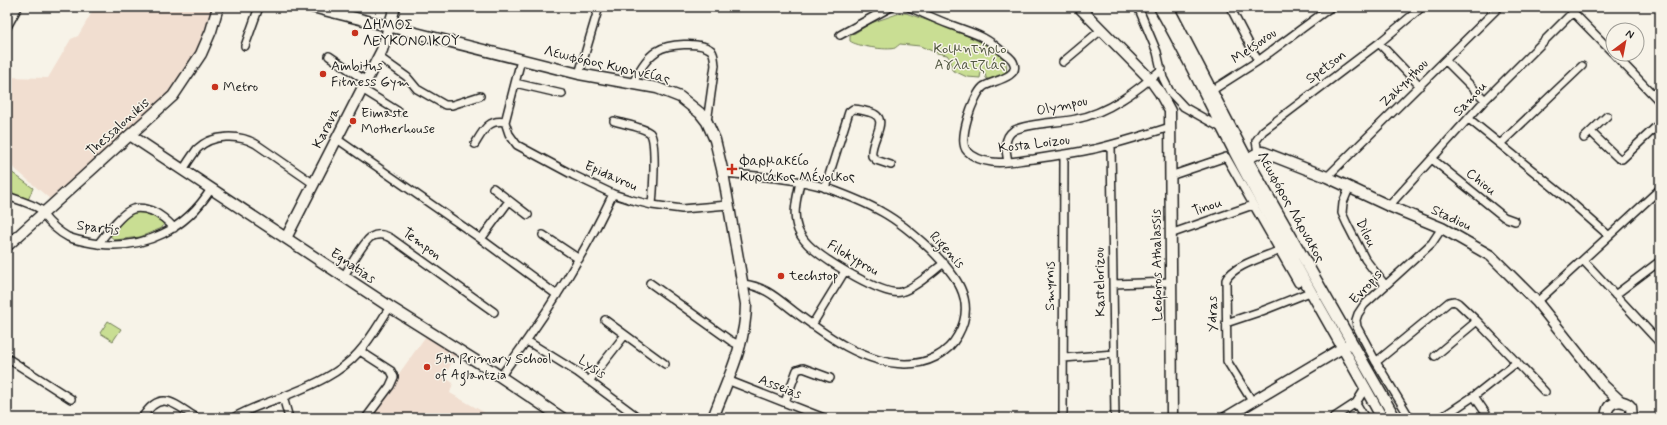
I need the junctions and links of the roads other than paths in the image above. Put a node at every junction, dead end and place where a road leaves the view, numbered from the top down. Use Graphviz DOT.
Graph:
graph roads {
  1 [pos="18,7"];
  2 [pos="218,7"];
  3 [pos="259,7"];
  4 [pos="312,7"];
  5 [pos="395,7"];
  6 [pos="891,7"];
  7 [pos="909,7"];
  8 [pos="1079,7"];
  9 [pos="1138,7"];
  10 [pos="1159,7"];
  11 [pos="1168,7"];
  12 [pos="1231,7"];
  13 [pos="1331,7"];
  14 [pos="1422,7"];
  15 [pos="1499,7"];
  16 [pos="1570,9"];
  17 [pos="598,10"];
  18 [pos="7,27"];
  19 [pos="389,27"];
  20 [pos="1101,30"];
  21 [pos="840,36"];
  22 [pos="1379,43"];
  23 [pos="245,46"];
  24 [pos="1605,46"];
  25 [pos="329,56"];
  26 [pos="378,57"];
  27 [pos="521,60"];
  28 [pos="1258,61"];
  29 [pos="1446,61"];
  30 [pos="1063,62"];
  31 [pos="1621,62"];
  32 [pos="1582,66"];
  33 [pos="1162,69"];
  34 [pos="578,74"];
  35 [pos="1150,79"];
  36 [pos="515,83"];
  37 [pos="633,83"];
  38 [pos="364,85"];
  39 [pos="1420,86"];
  40 [pos="1212,91"];
  41 [pos="562,94"];
  42 [pos="480,96"];
  43 [pos="1485,100"];
  44 [pos="1660,102"];
  45 [pos="1184,106"];
  46 [pos="1170,111"];
  47 [pos="399,112"];
  48 [pos="1607,116"];
  49 [pos="1469,119"];
  50 [pos="614,121"];
  51 [pos="505,122"];
  52 [pos="708,122"];
  53 [pos="1660,123"];
  54 [pos="1170,127"];
  55 [pos="1223,129"];
  56 [pos="1591,132"];
  57 [pos="130,135"];
  58 [pos="1584,138"];
  59 [pos="337,139"];
  60 [pos="474,144"];
  61 [pos="1500,144"];
  62 [pos="1111,145"];
  63 [pos="1258,153"];
  64 [pos="1064,154"];
  65 [pos="1247,159"];
  66 [pos="1432,159"];
  67 [pos="1008,162"];
  68 [pos="891,165"];
  69 [pos="183,170"];
  70 [pos="723,173"];
  71 [pos="1170,176"];
  72 [pos="1327,177"];
  73 [pos="800,182"];
  74 [pos="314,184"];
  75 [pos="493,188"];
  76 [pos="825,188"];
  77 [pos="1349,188"];
  78 [pos="211,189"];
  79 [pos="1660,189"];
  80 [pos="613,194"];
  81 [pos="7,196"];
  82 [pos="509,201"];
  83 [pos="652,205"];
  84 [pos="728,205"];
  85 [pos="1253,205"];
  86 [pos="1390,206"];
  87 [pos="43,214"];
  88 [pos="528,215"];
  89 [pos="1514,221"];
  90 [pos="174,228"];
  91 [pos="1442,228"];
  92 [pos="1170,234"];
  93 [pos="542,235"];
  94 [pos="1608,235"];
  95 [pos="286,238"];
  96 [pos="482,239"];
  97 [pos="98,244"];
  98 [pos="7,246"];
  99 [pos="1278,251"];
  100 [pos="579,259"];
  101 [pos="1583,260"];
  102 [pos="1660,261"];
  103 [pos="944,263"];
  104 [pos="845,271"];
  105 [pos="344,276"];
  106 [pos="1171,282"];
  107 [pos="650,283"];
  108 [pos="1298,283"];
  109 [pos="743,284"];
  110 [pos="1113,284"];
  111 [pos="1385,284"];
  112 [pos="1310,292"];
  113 [pos="557,295"];
  114 [pos="1615,295"];
  115 [pos="1537,302"];
  116 [pos="390,307"];
  117 [pos="494,312"];
  118 [pos="605,320"];
  119 [pos="1477,321"];
  120 [pos="1226,323"];
  121 [pos="812,325"];
  122 [pos="625,334"];
  123 [pos="527,341"];
  124 [pos="1660,342"];
  125 [pos="1348,344"];
  126 [pos="740,346"];
  127 [pos="360,351"];
  128 [pos="1114,354"];
  129 [pos="1435,356"];
  130 [pos="7,358"];
  131 [pos="1064,358"];
  132 [pos="1376,362"];
  133 [pos="1517,362"];
  134 [pos="665,364"];
  135 [pos="500,377"];
  136 [pos="1598,377"];
  137 [pos="830,378"];
  138 [pos="727,380"];
  139 [pos="589,381"];
  140 [pos="1366,387"];
  141 [pos="1545,392"];
  142 [pos="1474,396"];
  143 [pos="283,397"];
  144 [pos="71,399"];
  145 [pos="1252,401"];
  146 [pos="1620,401"];
  147 [pos="785,402"];
  148 [pos="1356,403"];
  149 [pos="805,414"];
  150 [pos="1606,415"];
  151 [pos="1635,416"];
  152 [pos="636,417"];
  153 [pos="142,418"];
  154 [pos="198,418"];
  155 [pos="233,418"];
  156 [pos="290,418"];
  157 [pos="366,418"];
  158 [pos="562,418"];
  159 [pos="713,418"];
  160 [pos="824,418"];
  161 [pos="1063,418"];
  162 [pos="1115,418"];
  163 [pos="1172,418"];
  164 [pos="1225,418"];
  165 [pos="1333,418"];
  166 [pos="1365,418"];
  167 [pos="1382,418"];
  168 [pos="1395,418"];
  169 [pos="1410,418"];
  170 [pos="1441,418"];
  171 [pos="1489,418"];
  1 -- 18 [label="street"];
  2 -- 57 [label="main road, Thessalonikis"];
  3 -- 23 [label="street"];
  4 -- 19 [label="main road, Λεωφόρος Κυρηνείας"];
  5 -- 19 [label="main road, Karava"];
  6 -- 21 [label="street"];
  7 -- 67 [label="street, Kosta Loizou"];
  8 -- 20 [label="main road"];
  9 -- 33 [label="street"];
  10 -- 55 [label="main road, Λεωφόρος Λάρνακος"];
  11 -- 40 [label="main road, Λεωφόρος Λάρνακος"];
  12 -- 28 [label="street"];
  13 -- 28 [label="street, Metsovou"];
  14 -- 22 [label="street, Spetson"];
  15 -- 29 [label="street, Zakynthou"];
  16 -- 24 [label="street"];
  16 -- 43 [label="street, Samou"];
  17 -- 34 [label="street"];
  19 -- 26 [label="main road, Karava"];
  19 -- 27 [label="main road, Λεωφόρος Κυρηνείας"];
  20 -- 30 [label="street"];
  20 -- 35 [label="main road"];
  22 -- 39 [label="street"];
  22 -- 63 [label="street, Spetson"];
  25 -- 38 [label="street"];
  26 -- 38 [label="main road, Karava"];
  26 -- 42 [label="street"];
  27 -- 34 [label="main road, Λεωφόρος Κυρηνείας"];
  27 -- 36 [label="street"];
  28 -- 40 [label="street, Metsovou"];
  29 -- 39 [label="street, Zakynthou"];
  29 -- 43 [label="street"];
  31 -- 44 [label="street"];
  32 -- 61 [label="street"];
  33 -- 35 [label="street, Olympou"];
  33 -- 45 [label="street"];
  34 -- 37 [label="main road, Λεωφόρος Κυρηνείας"];
  35 -- 46 [label="main road"];
  35 -- 67 [label="street, Olympou"];
  36 -- 41 [label="street"];
  36 -- 51 [label="street"];
  37 -- 52 [label="main road, Λεωφόρος Κυρηνείας"];
  37 -- 52 [label="street"];
  38 -- 47 [label="street"];
  38 -- 59 [label="main road, Karava"];
  39 -- 72 [label="street, Zakynthou"];
  40 -- 65 [label="main road, Λεωφόρος Λάρνακος"];
  43 -- 49 [label="street, Samou"];
  45 -- 46 [label="street"];
  45 -- 55 [label="street"];
  46 -- 54 [label="main road, Leoforos Athalassis"];
  48 -- 56 [label="street"];
  49 -- 61 [label="street"];
  49 -- 66 [label="street, Samou"];
  50 -- 83 [label="street"];
  51 -- 60 [label="street"];
  51 -- 80 [label="street, Epidavrou"];
  52 -- 70 [label="main road, Λεωφόρος Κυρηνείας"];
  53 -- 56 [label="street"];
  54 -- 62 [label="street, Kosta Loizou"];
  54 -- 71 [label="main road, Leoforos Athalassis"];
  55 -- 112 [label="main road, Λεωφόρος Λάρνακος"];
  56 -- 58 [label="street"];
  57 -- 69 [label="main road, Egnatias"];
  57 -- 87 [label="main road, Thessalonikis"];
  59 -- 74 [label="main road, Karava"];
  59 -- 96 [label="street"];
  61 -- 94 [label="street"];
  62 -- 64 [label="street, Kosta Loizou"];
  62 -- 110 [label="street, Kastelorizou"];
  63 -- 65 [label="main road"];
  63 -- 72 [label="main road, Stadiou"];
  64 -- 67 [label="street, Kosta Loizou"];
  64 -- 131 [label="street, Smyrnis"];
  65 -- 125 [label="main road, Λεωφόρος Λάρνακος"];
  66 -- 86 [label="street, Samou"];
  66 -- 89 [label="street, Chiou"];
  68 -- 76 [label="street"];
  69 -- 74 [label="street"];
  69 -- 78 [label="main road, Egnatias"];
  70 -- 73 [label="street, Rigenis"];
  70 -- 84 [label="main road, Λεωφόρος Κυρηνείας"];
  71 -- 85 [label="street"];
  71 -- 92 [label="main road, Leoforos Athalassis"];
  72 -- 77 [label="main road, Stadiou"];
  73 -- 76 [label="street, Rigenis"];
  73 -- 104 [label="street, Filokyprou"];
  74 -- 95 [label="main road, Karava"];
  75 -- 82 [label="street"];
  76 -- 103 [label="street, Rigenis"];
  77 -- 86 [label="main road, Stadiou"];
  77 -- 111 [label="street, Dilou"];
  78 -- 90 [label="street, Spartis"];
  78 -- 95 [label="main road, Egnatias"];
  79 -- 94 [label="street"];
  80 -- 83 [label="street, Epidavrou"];
  80 -- 100 [label="street"];
  81 -- 87 [label="street, Spartis"];
  82 -- 88 [label="street"];
  82 -- 96 [label="street"];
  83 -- 84 [label="street, Epidavrou"];
  84 -- 109 [label="main road, Λεωφόρος Κυρηνείας"];
  85 -- 92 [label="street, Tinou"];
  85 -- 99 [label="street"];
  86 -- 91 [label="main road, Stadiou"];
  87 -- 97 [label="street, Spartis"];
  87 -- 98 [label="main road, Thessalonikis"];
  90 -- 97 [label="street, Spartis"];
  90 -- 97 [label="street"];
  91 -- 111 [label="street, Evropis"];
  91 -- 115 [label="main road, Stadiou"];
  92 -- 106 [label="main road, Leoforos Athalassis"];
  93 -- 100 [label="street"];
  94 -- 101 [label="street"];
  95 -- 105 [label="main road, Egnatias"];
  96 -- 113 [label="street"];
  99 -- 108 [label="street"];
  99 -- 120 [label="street, Ydras"];
  100 -- 113 [label="street"];
  101 -- 114 [label="street"];
  101 -- 115 [label="street"];
  102 -- 114 [label="street"];
  103 -- 104 [label="street, Filokyprou"];
  103 -- 121 [label="street, Rigenis"];
  104 -- 121 [label="street"];
  105 -- 116 [label="main road, Egnatias"];
  105 -- 117 [label="street, Tempon"];
  106 -- 110 [label="street"];
  106 -- 163 [label="main road, Leoforos Athalassis"];
  107 -- 126 [label="street"];
  109 -- 121 [label="street, Rigenis"];
  109 -- 126 [label="main road, Λεωφόρος Κυρηνείας"];
  110 -- 128 [label="street, Kastelorizou"];
  111 -- 132 [label="street, Evropis"];
  112 -- 120 [label="street"];
  112 -- 125 [label="main road, Λεωφόρος Λάρνακος"];
  113 -- 123 [label="street"];
  114 -- 124 [label="street"];
  115 -- 136 [label="main road, Stadiou"];
  116 -- 127 [label="street"];
  116 -- 135 [label="main road, Egnatias"];
  118 -- 122 [label="street"];
  119 -- 129 [label="street"];
  119 -- 132 [label="street"];
  119 -- 133 [label="street"];
  120 -- 145 [label="street, Ydras"];
  122 -- 134 [label="street"];
  122 -- 139 [label="street"];
  123 -- 135 [label="street"];
  123 -- 139 [label="street, Lysis"];
  125 -- 140 [label="main road, Λεωφόρος Λάρνακος"];
  125 -- 145 [label="main road"];
  125 -- 168 [label="main road, Λεωφόρος Λάρνακος"];
  126 -- 138 [label="main road, Λεωφόρος Κυρηνείας"];
  127 -- 143 [label="street"];
  127 -- 157 [label="street"];
  128 -- 131 [label="street"];
  128 -- 162 [label="street, Kastelorizou"];
  130 -- 144 [label="street"];
  131 -- 161 [label="street, Smyrnis"];
  132 -- 169 [label="street, Evropis"];
  133 -- 141 [label="street"];
  133 -- 142 [label="street"];
  135 -- 158 [label="main road, Egnatias"];
  136 -- 146 [label="main road, Stadiou"];
  136 -- 150 [label="main road, Stadiou"];
  137 -- 147 [label="street"];
  138 -- 147 [label="street, Asseias"];
  138 -- 159 [label="main road, Λεωφόρος Κυρηνείας"];
  139 -- 152 [label="street, Lysis"];
  140 -- 148 [label="street"];
  140 -- 167 [label="main road, Λεωφόρος Λάρνακος"];
  142 -- 170 [label="street"];
  142 -- 171 [label="street"];
  143 -- 155 [label="street"];
  143 -- 156 [label="street"];
  145 -- 164 [label="main road"];
  146 -- 150 [label="main road"];
  146 -- 151 [label="main road, Stadiou"];
  147 -- 149 [label="street, Asseias"];
  148 -- 165 [label="street"];
  148 -- 166 [label="street"];
  149 -- 160 [label="street, Asseias"];
  153 -- 154 [label="street"];
}
